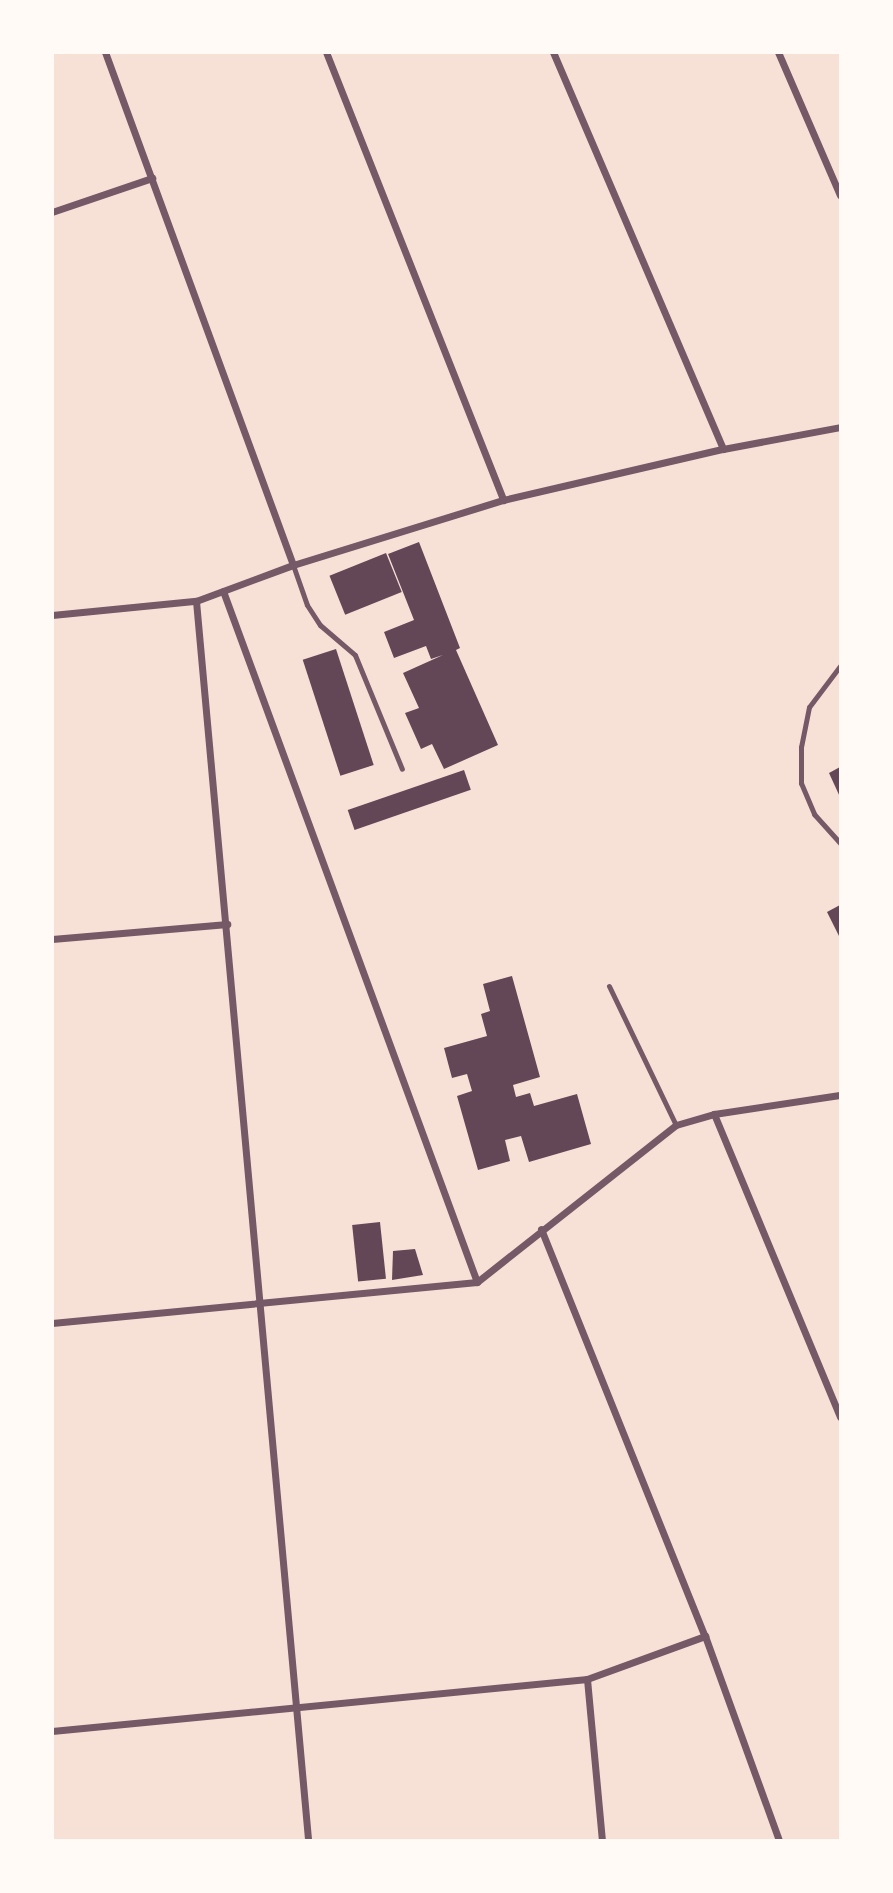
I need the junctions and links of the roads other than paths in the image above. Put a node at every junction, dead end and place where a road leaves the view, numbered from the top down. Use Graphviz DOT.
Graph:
graph roads {
  1 [pos="105,52"];
  2 [pos="326,52"];
  3 [pos="553,52"];
  4 [pos="778,52"];
  5 [pos="152,178"];
  6 [pos="841,195"];
  7 [pos="52,212"];
  8 [pos="841,427"];
  9 [pos="723,449"];
  10 [pos="503,500"];
  11 [pos="293,565"];
  12 [pos="223,591"];
  13 [pos="196,601"];
  14 [pos="52,615"];
  15 [pos="841,666"];
  16 [pos="402,769"];
  17 [pos="841,842"];
  18 [pos="227,924"];
  19 [pos="52,939"];
  20 [pos="609,986"];
  21 [pos="841,1095"];
  22 [pos="714,1114"];
  23 [pos="676,1125"];
  24 [pos="541,1229"];
  25 [pos="477,1282"];
  26 [pos="259,1304"];
  27 [pos="52,1323"];
  28 [pos="841,1417"];
  29 [pos="705,1636"];
  30 [pos="587,1679"];
  31 [pos="296,1706"];
  32 [pos="52,1731"];
  33 [pos="308,1840"];
  34 [pos="602,1840"];
  35 [pos="779,1840"];
  1 -- 5 [label="street"];
  2 -- 10 [label="street"];
  3 -- 9 [label="street"];
  4 -- 6 [label="street"];
  5 -- 7 [label="street"];
  5 -- 11 [label="street"];
  8 -- 9 [label="street"];
  9 -- 10 [label="street"];
  10 -- 11 [label="street"];
  11 -- 12 [label="street"];
  11 -- 16 [label="lane"];
  12 -- 13 [label="street"];
  12 -- 25 [label="street"];
  13 -- 14 [label="street"];
  13 -- 18 [label="street"];
  15 -- 17 [label="lane"];
  18 -- 19 [label="street"];
  18 -- 26 [label="street"];
  20 -- 23 [label="lane"];
  21 -- 22 [label="street"];
  22 -- 23 [label="street"];
  22 -- 28 [label="street"];
  23 -- 24 [label="street"];
  24 -- 25 [label="street"];
  24 -- 29 [label="street"];
  25 -- 26 [label="street"];
  26 -- 27 [label="street"];
  26 -- 31 [label="street"];
  29 -- 30 [label="street"];
  29 -- 35 [label="street"];
  30 -- 31 [label="street"];
  30 -- 34 [label="street"];
  31 -- 32 [label="street"];
  31 -- 33 [label="street"];
}
